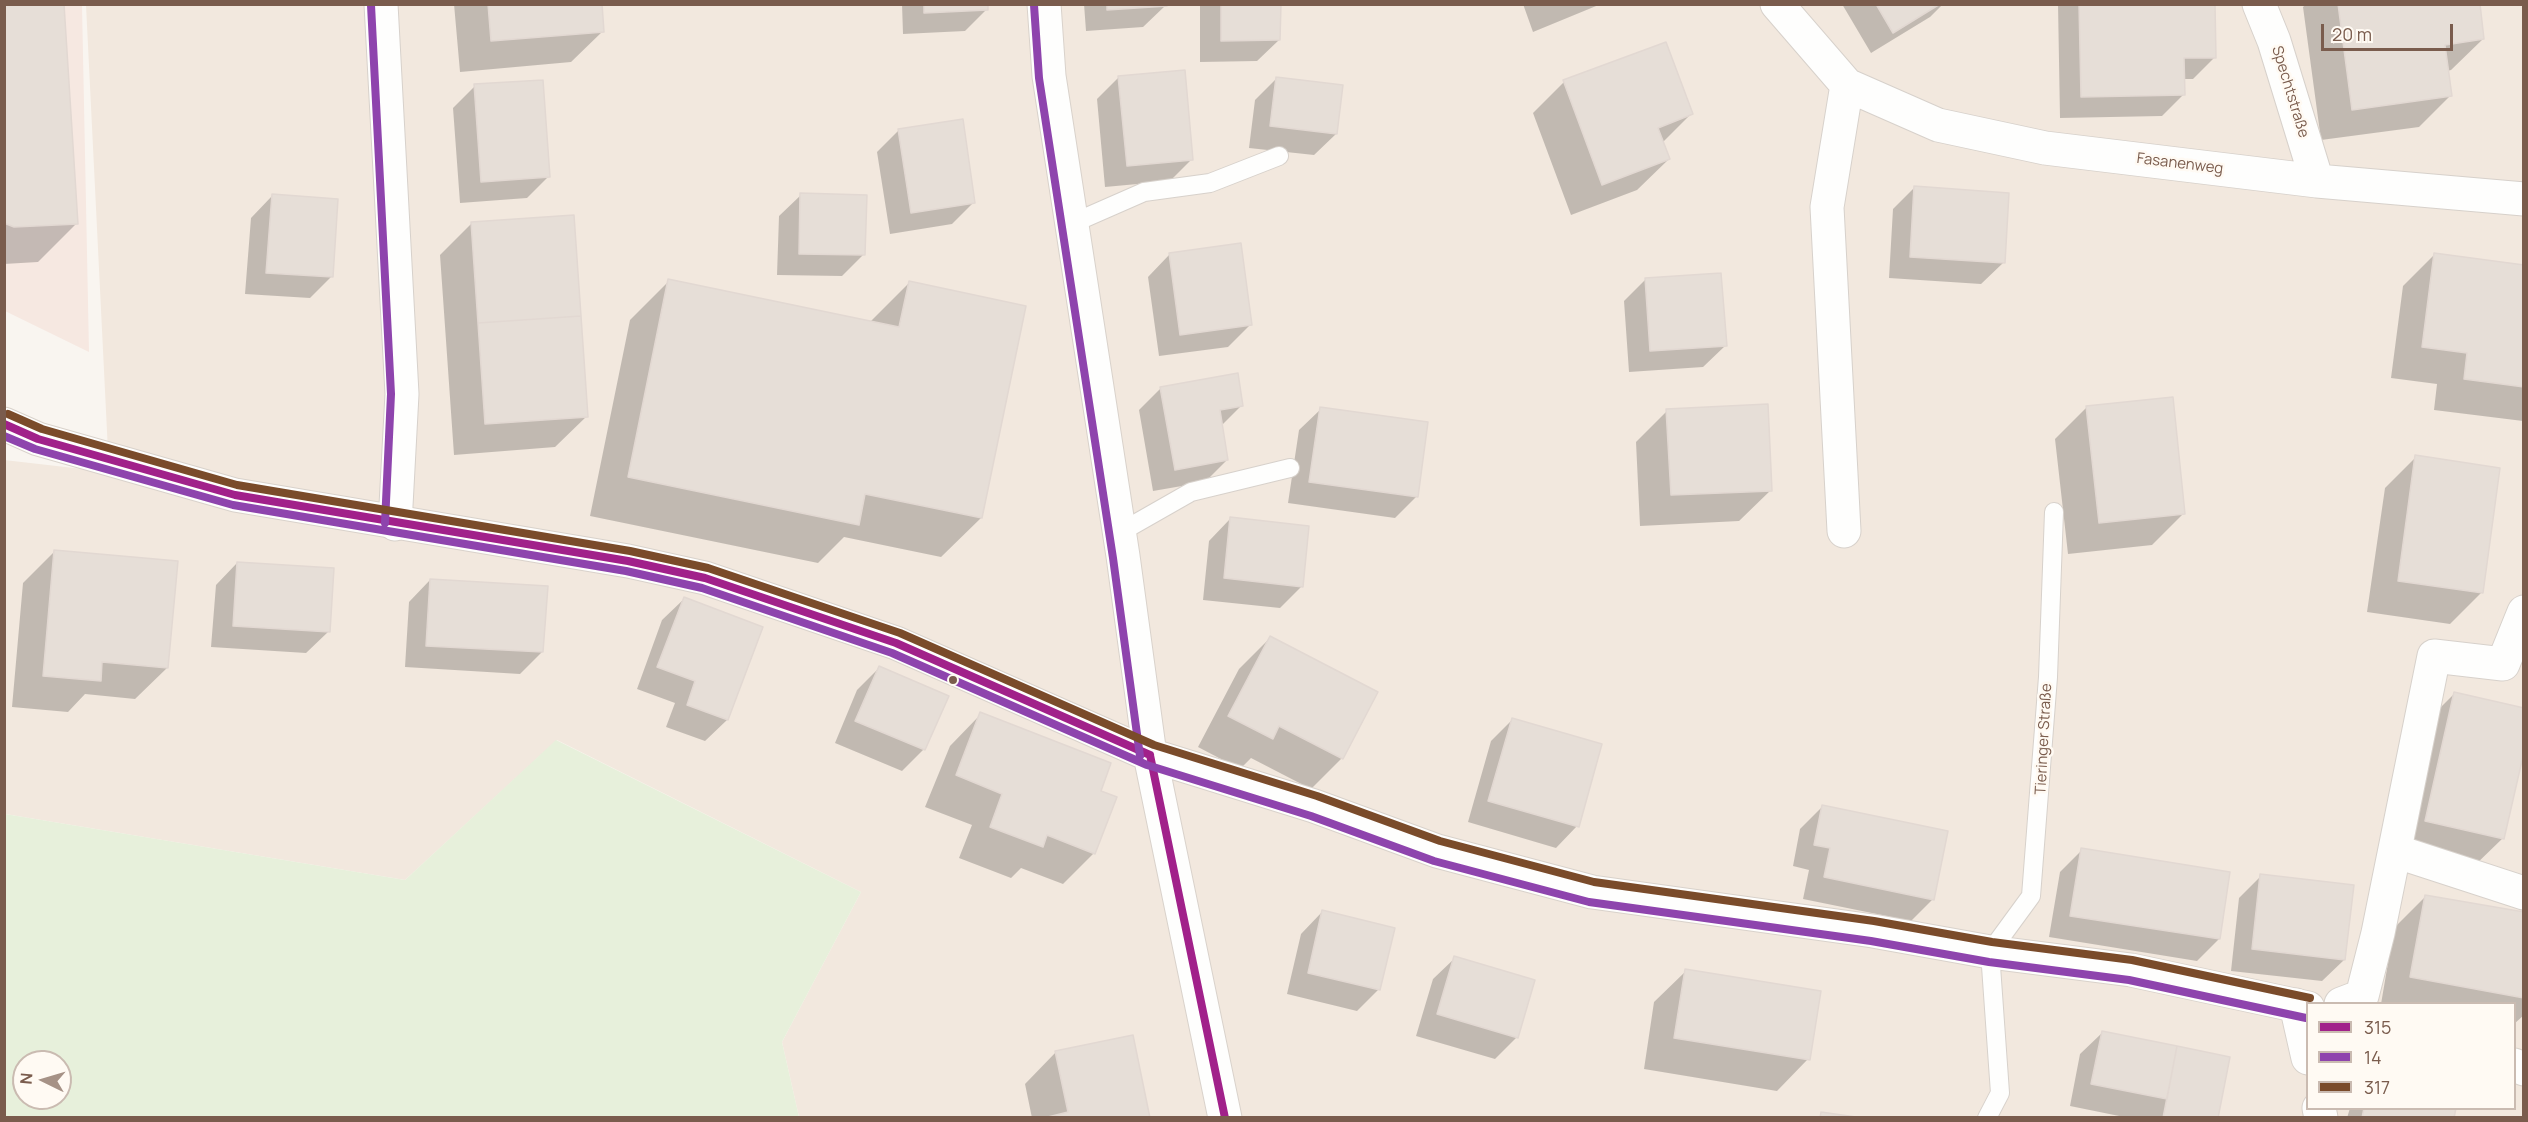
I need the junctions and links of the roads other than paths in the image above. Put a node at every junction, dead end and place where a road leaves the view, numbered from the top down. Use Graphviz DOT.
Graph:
graph roads {
  1 [pos="381,4"];
  2 [pos="1044,4"];
  3 [pos="1777,4"];
  4 [pos="2259,4"];
  5 [pos="1847,85"];
  6 [pos="1279,156"];
  7 [pos="2317,181"];
  8 [pos="2523,199"];
  9 [pos="1071,224"];
  10 [pos="4,424"];
  11 [pos="1290,468"];
  12 [pos="2054,512"];
  13 [pos="395,524"];
  14 [pos="1844,531"];
  15 [pos="1119,533"];
  16 [pos="2523,612"];
  17 [pos="1150,755"];
  18 [pos="2395,851"];
  19 [pos="2523,893"];
  20 [pos="1990,952"];
  21 [pos="2346,1002"];
  22 [pos="2302,1006"];
  23 [pos="2306,1048"];
  24 [pos="1225,1118"];
  25 [pos="1987,1118"];
  1 -- 13 [label="street"];
  2 -- 9 [label="street"];
  3 -- 5 [label="street, Fasanenweg"];
  4 -- 7 [label="street, Spechtstraße"];
  5 -- 7 [label="street, Fasanenweg"];
  5 -- 14 [label="street"];
  6 -- 9 [label="lane"];
  7 -- 8 [label="street, Fasanenweg"];
  9 -- 15 [label="street"];
  10 -- 13 [label="street"];
  11 -- 15 [label="lane"];
  12 -- 20 [label="lane, Tieringer Straße"];
  13 -- 17 [label="street"];
  15 -- 17 [label="street"];
  16 -- 18 [label="street"];
  17 -- 20 [label="street"];
  17 -- 24 [label="street"];
  18 -- 19 [label="street"];
  18 -- 21 [label="street"];
  20 -- 22 [label="street"];
  20 -- 25 [label="lane"];
  22 -- 23 [label="street"];
}
